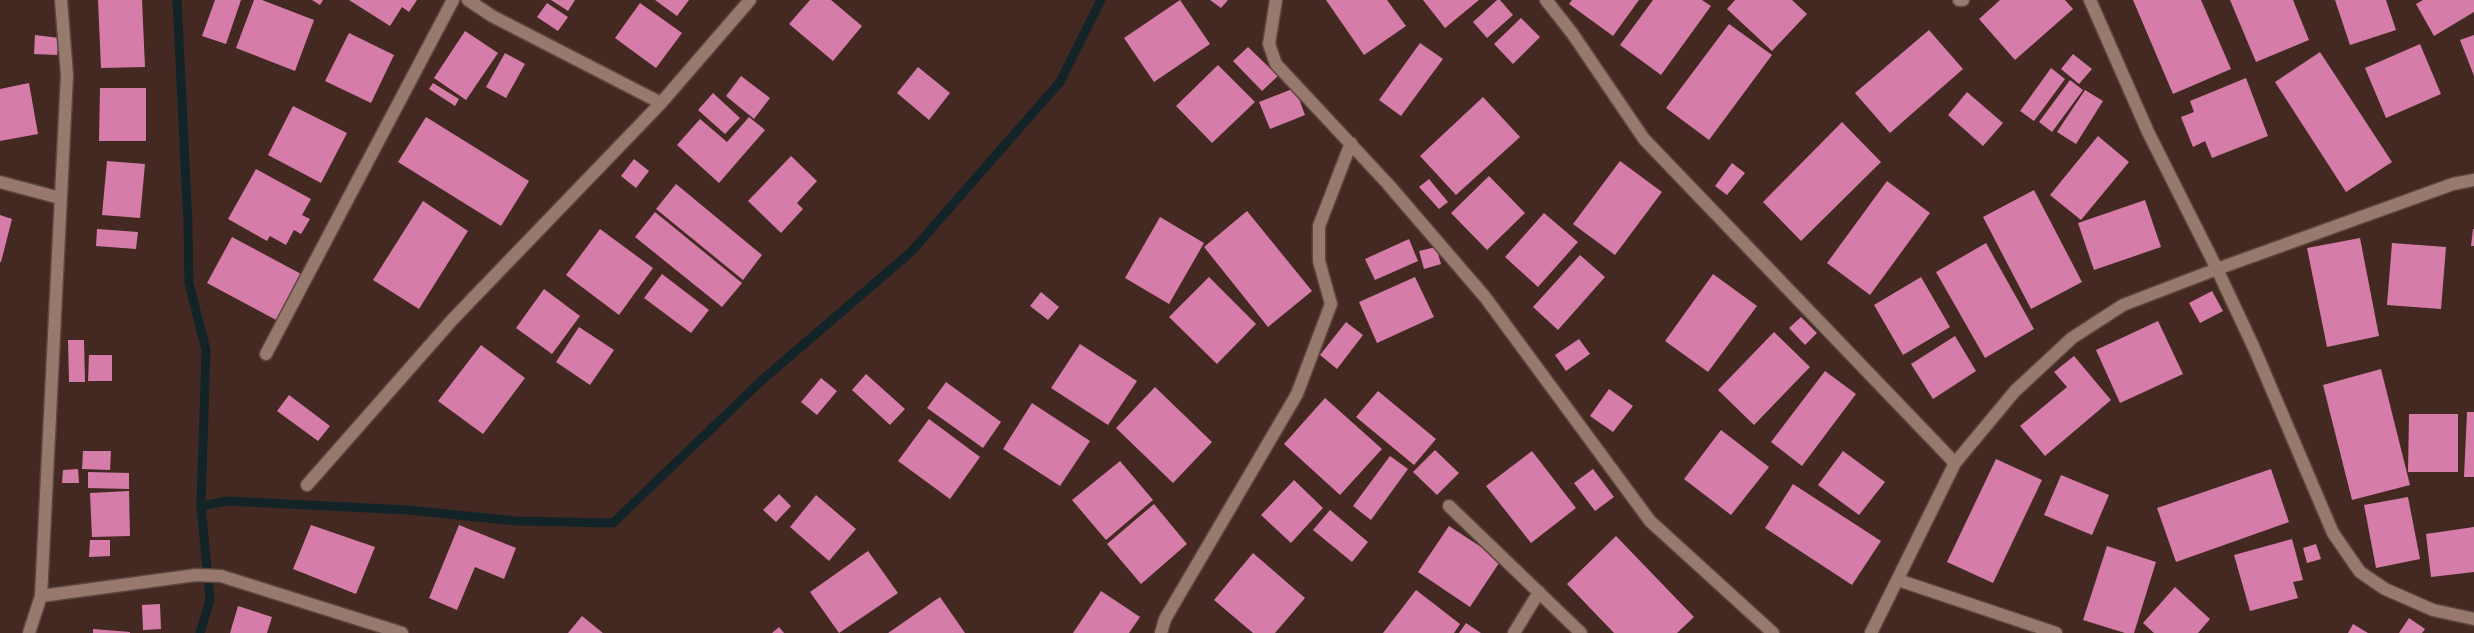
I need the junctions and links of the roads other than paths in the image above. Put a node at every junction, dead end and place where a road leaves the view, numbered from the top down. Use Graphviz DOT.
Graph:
graph roads {
  1 [pos="61,0"];
  2 [pos="454,0"];
  3 [pos="468,0"];
  4 [pos="750,0"];
  5 [pos="1276,0"];
  6 [pos="1546,0"];
  7 [pos="1959,0"];
  8 [pos="1963,0"];
  9 [pos="2090,0"];
  10 [pos="661,103"];
  11 [pos="1351,144"];
  12 [pos="2474,180"];
  13 [pos="0,182"];
  14 [pos="60,198"];
  15 [pos="2217,269"];
  16 [pos="266,354"];
  17 [pos="1955,463"];
  18 [pos="307,485"];
  19 [pos="1449,506"];
  20 [pos="1898,580"];
  21 [pos="1539,592"];
  22 [pos="41,596"];
  23 [pos="2474,619"];
  24 [pos="29,633"];
  25 [pos="402,633"];
  26 [pos="1160,633"];
  27 [pos="1514,633"];
  28 [pos="1581,633"];
  29 [pos="1772,633"];
  30 [pos="1871,633"];
  31 [pos="2056,633"];
  1 -- 14 [label="street"];
  2 -- 16 [label="street"];
  3 -- 10 [label="street"];
  4 -- 10 [label="street"];
  5 -- 11 [label="street"];
  6 -- 17 [label="street"];
  7 -- 8 [label="street"];
  9 -- 15 [label="street"];
  10 -- 18 [label="street"];
  11 -- 26 [label="street"];
  11 -- 29 [label="street"];
  12 -- 15 [label="street"];
  13 -- 14 [label="street"];
  14 -- 22 [label="street"];
  15 -- 17 [label="street"];
  15 -- 23 [label="street"];
  17 -- 20 [label="street"];
  19 -- 21 [label="street"];
  20 -- 30 [label="street"];
  20 -- 31 [label="street"];
  21 -- 27 [label="street"];
  21 -- 28 [label="street"];
  22 -- 24 [label="street"];
  22 -- 25 [label="street"];
}
